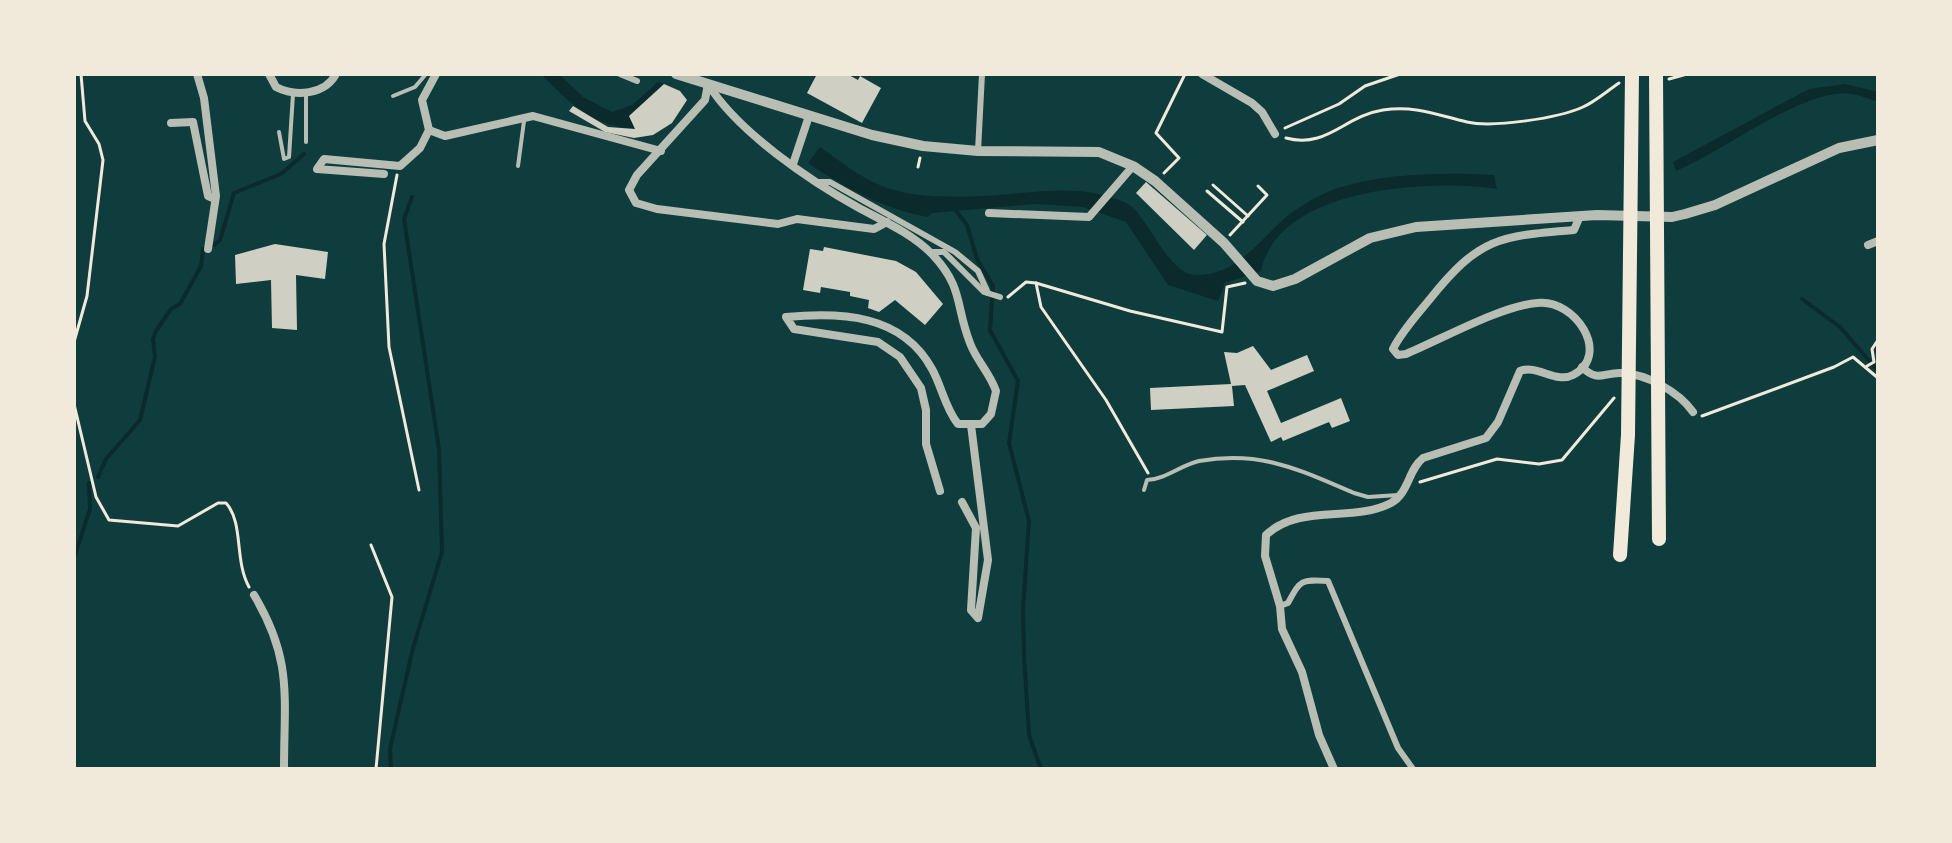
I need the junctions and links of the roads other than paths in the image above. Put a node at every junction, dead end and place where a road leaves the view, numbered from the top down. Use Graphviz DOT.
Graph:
graph roads {
  1 [pos="197,74"];
  2 [pos="269,74"];
  3 [pos="336,74"];
  4 [pos="426,74"];
  5 [pos="436,74"];
  6 [pos="620,74"];
  7 [pos="676,74"];
  8 [pos="982,74"];
  9 [pos="1202,74"];
  10 [pos="1629,76"];
  11 [pos="1660,77"];
  12 [pos="637,81"];
  13 [pos="708,84"];
  14 [pos="306,93"];
  15 [pos="293,94"];
  16 [pos="393,96"];
  17 [pos="809,116"];
  18 [pos="524,118"];
  19 [pos="171,123"];
  20 [pos="429,130"];
  21 [pos="279,132"];
  22 [pos="1275,134"];
  23 [pos="1878,140"];
  24 [pos="306,142"];
  25 [pos="661,151"];
  26 [pos="978,151"];
  27 [pos="793,164"];
  28 [pos="518,166"];
  29 [pos="1133,166"];
  30 [pos="384,174"];
  31 [pos="815,182"];
  32 [pos="215,199"];
  33 [pos="989,213"];
  34 [pos="1580,216"];
  35 [pos="887,222"];
  36 [pos="1878,241"];
  37 [pos="1868,245"];
  38 [pos="208,249"];
  39 [pos="930,252"];
  40 [pos="988,293"];
  41 [pos="1000,297"];
  42 [pos="1582,367"];
  43 [pos="1693,412"];
  44 [pos="971,425"];
  45 [pos="1144,490"];
  46 [pos="940,491"];
  47 [pos="1401,495"];
  48 [pos="962,502"];
  49 [pos="1659,539"];
  50 [pos="1620,555"];
  51 [pos="254,595"];
  52 [pos="1280,606"];
  53 [pos="284,769"];
  54 [pos="1334,769"];
  55 [pos="1413,769"];
  1 -- 32 [label="street"];
  2 -- 15 [label="street"];
  3 -- 14 [label="street"];
  4 -- 16 [label="lane"];
  5 -- 20 [label="street"];
  6 -- 12 [label="street"];
  7 -- 13 [label="street"];
  8 -- 26 [label="street"];
  9 -- 22 [label="street"];
  10 -- 50 [label="highway"];
  11 -- 49 [label="highway"];
  13 -- 17 [label="street"];
  13 -- 25 [label="street"];
  13 -- 27 [label="street"];
  14 -- 15 [label="street"];
  14 -- 24 [label="lane"];
  15 -- 21 [label="lane"];
  17 -- 26 [label="street"];
  17 -- 27 [label="street"];
  18 -- 20 [label="street"];
  18 -- 25 [label="street"];
  18 -- 28 [label="lane"];
  19 -- 32 [label="street"];
  20 -- 30 [label="street"];
  23 -- 34 [label="street"];
  25 -- 35 [label="street"];
  26 -- 29 [label="street"];
  27 -- 31 [label="street"];
  29 -- 33 [label="street"];
  29 -- 34 [label="street"];
  31 -- 35 [label="street"];
  31 -- 40 [label="street"];
  32 -- 38 [label="street"];
  34 -- 42 [label="street"];
  35 -- 39 [label="street"];
  36 -- 37 [label="street"];
  39 -- 40 [label="street"];
  39 -- 44 [label="street"];
  40 -- 41 [label="street"];
  42 -- 43 [label="street"];
  42 -- 47 [label="street"];
  44 -- 46 [label="street"];
  44 -- 48 [label="street"];
  45 -- 47 [label="lane"];
  47 -- 52 [label="street"];
  51 -- 53 [label="street"];
  52 -- 54 [label="street"];
  52 -- 55 [label="street"];
}
